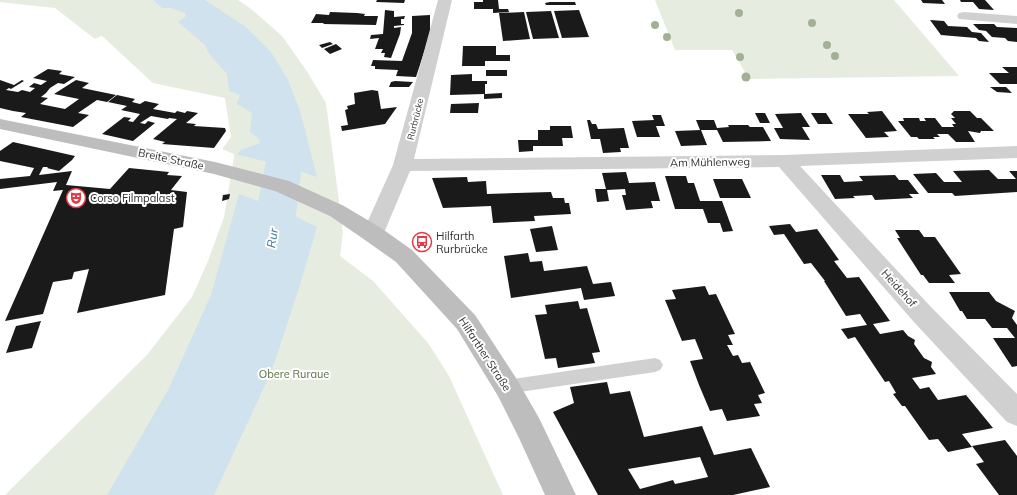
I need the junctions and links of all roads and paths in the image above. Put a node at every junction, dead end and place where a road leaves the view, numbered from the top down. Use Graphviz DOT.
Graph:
graph roads {
  1 [pos="444,0"];
  2 [pos="964,16"];
  3 [pos="1017,20"];
  4 [pos="0,124"];
  5 [pos="1017,152"];
  6 [pos="784,161"];
  7 [pos="403,165"];
  8 [pos="337,211"];
  9 [pos="373,234"];
  10 [pos="655,365"];
  11 [pos="507,388"];
  12 [pos="1017,413"];
  13 [pos="561,495"];
  1 -- 7 [label="street, Rurbrücke"];
  2 -- 3 [label="street"];
  4 -- 8 [label="main road, Breite Straße"];
  5 -- 6 [label="street, Am Mühlenweg"];
  6 -- 7 [label="street, Am Mühlenweg"];
  6 -- 12 [label="street, Heidehof"];
  7 -- 9 [label="street, Rurbrücke"];
  8 -- 9 [label="main road, Hilfarther Straße"];
  9 -- 11 [label="main road, Hilfarther Straße"];
  10 -- 11 [label="lane"];
  11 -- 13 [label="main road, Hilfarther Straße"];
}
